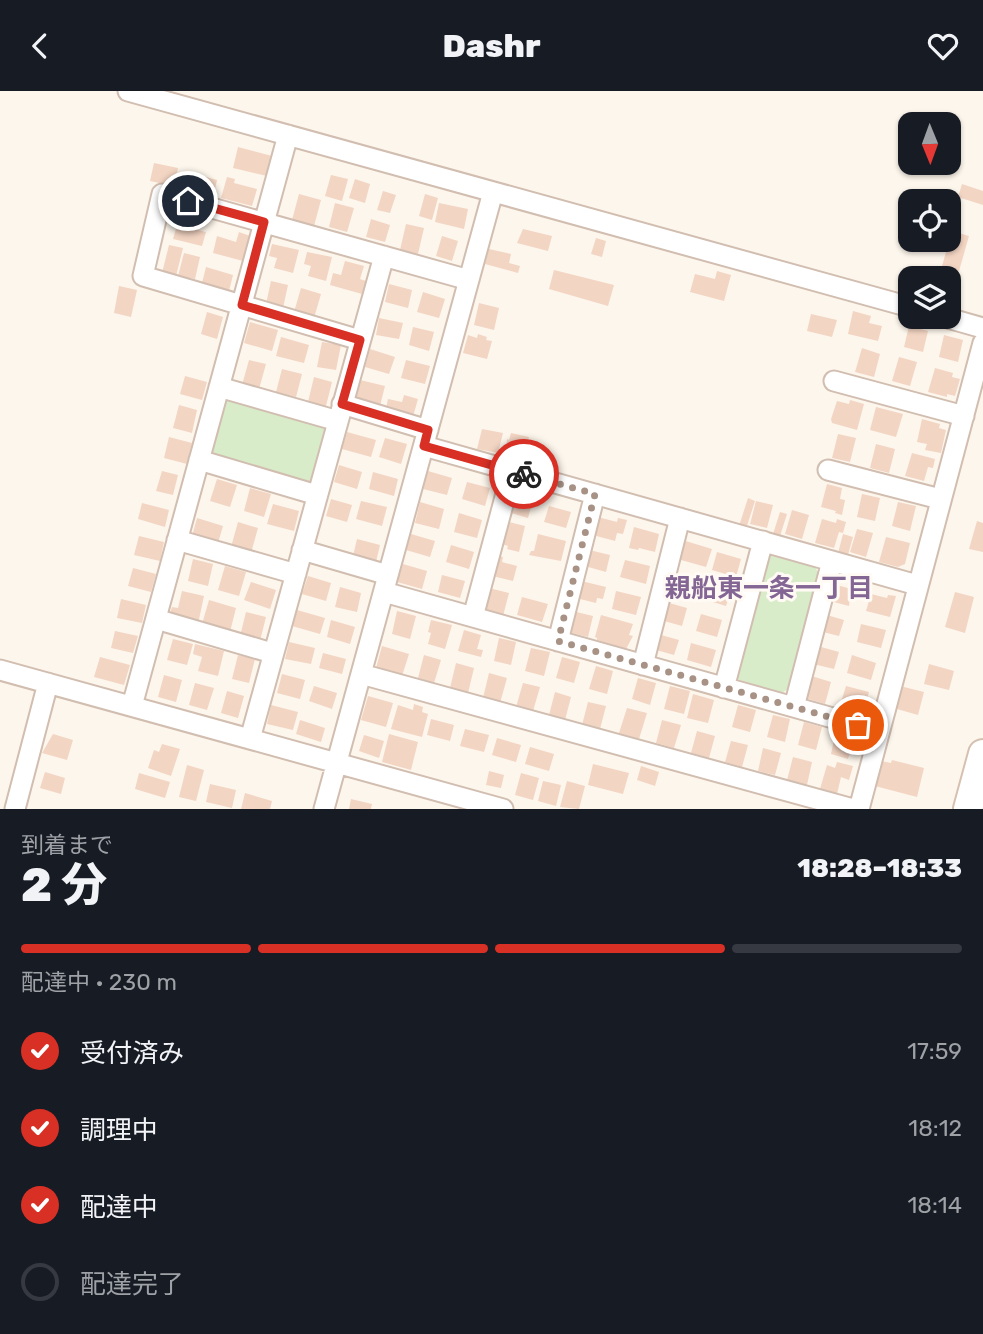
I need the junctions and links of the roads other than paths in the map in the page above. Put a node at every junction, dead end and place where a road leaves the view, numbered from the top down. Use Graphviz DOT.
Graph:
graph roads {
  1 [pos="128,91"];
  2 [pos="288,135"];
  3 [pos="493,192"];
  4 [pos="264,222"];
  5 [pos="384,256"];
  6 [pos="469,280"];
  7 [pos="898,304"];
  8 [pos="242,305"];
  9 [pos="961,322"];
  10 [pos="983,328"];
  11 [pos="360,340"];
  12 [pos="983,343"];
  13 [pos="834,381"];
  14 [pos="219,387"];
  15 [pos="340,413"];
  16 [pos="964,416"];
  17 [pos="426,438"];
  18 [pos="199,460"];
  19 [pos="828,470"];
  20 [pos="512,471"];
  21 [pos="595,494"];
  22 [pos="317,495"];
  23 [pos="940,499"];
  24 [pos="680,518"];
  25 [pos="177,540"];
  26 [pos="763,541"];
  27 [pos="302,550"];
  28 [pos="832,561"];
  29 [pos="296,574"];
  30 [pos="386,584"];
  31 [pos="917,585"];
  32 [pos="473,617"];
  33 [pos="156,619"];
  34 [pos="558,641"];
  35 [pos="272,653"];
  36 [pos="643,665"];
  37 [pos="0,670"];
  38 [pos="361,674"];
  39 [pos="48,683"];
  40 [pos="723,688"];
  41 [pos="132,706"];
  42 [pos="794,707"];
  43 [pos="879,731"];
  44 [pos="250,739"];
  45 [pos="983,754"];
  46 [pos="337,763"];
  47 [pos="15,809"];
  48 [pos="324,809"];
  49 [pos="503,809"];
  50 [pos="853,809"];
  51 [pos="859,809"];
  52 [pos="968,809"];
  1 -- 2 [label="street"];
  2 -- 3 [label="street"];
  2 -- 4 [label="street"];
  3 -- 6 [label="street"];
  3 -- 7 [label="street"];
  4 -- 5 [label="street"];
  4 -- 8 [label="street"];
  4 -- 8 [label="street"];
  5 -- 6 [label="street"];
  5 -- 11 [label="street"];
  6 -- 17 [label="street"];
  8 -- 11 [label="street"];
  8 -- 14 [label="street"];
  9 -- 10 [label="street"];
  11 -- 15 [label="street"];
  12 -- 16 [label="street"];
  13 -- 16 [label="street"];
  14 -- 15 [label="street"];
  14 -- 18 [label="street"];
  15 -- 17 [label="street"];
  15 -- 22 [label="street"];
  16 -- 23 [label="street"];
  17 -- 20 [label="street"];
  17 -- 30 [label="street"];
  18 -- 22 [label="street"];
  18 -- 25 [label="street"];
  19 -- 23 [label="street"];
  20 -- 21 [label="street"];
  20 -- 32 [label="street"];
  21 -- 24 [label="street"];
  21 -- 34 [label="street"];
  22 -- 27 [label="street"];
  23 -- 31 [label="street"];
  24 -- 26 [label="street"];
  24 -- 36 [label="street"];
  25 -- 29 [label="street"];
  25 -- 33 [label="street"];
  26 -- 28 [label="street"];
  26 -- 40 [label="street"];
  27 -- 29 [label="street"];
  27 -- 30 [label="street"];
  28 -- 31 [label="street"];
  28 -- 42 [label="street"];
  29 -- 35 [label="street"];
  30 -- 32 [label="street"];
  30 -- 38 [label="street"];
  31 -- 43 [label="street"];
  32 -- 34 [label="street"];
  33 -- 35 [label="street"];
  33 -- 41 [label="street"];
  34 -- 36 [label="street"];
  35 -- 44 [label="street"];
  36 -- 40 [label="street"];
  37 -- 39 [label="street"];
  38 -- 46 [label="street"];
  38 -- 50 [label="street"];
  39 -- 41 [label="street"];
  39 -- 47 [label="street"];
  40 -- 42 [label="street"];
  41 -- 44 [label="street"];
  42 -- 43 [label="street"];
  43 -- 51 [label="street"];
  44 -- 46 [label="street"];
  45 -- 52 [label="main road"];
  46 -- 48 [label="street"];
  46 -- 49 [label="street"];
}
